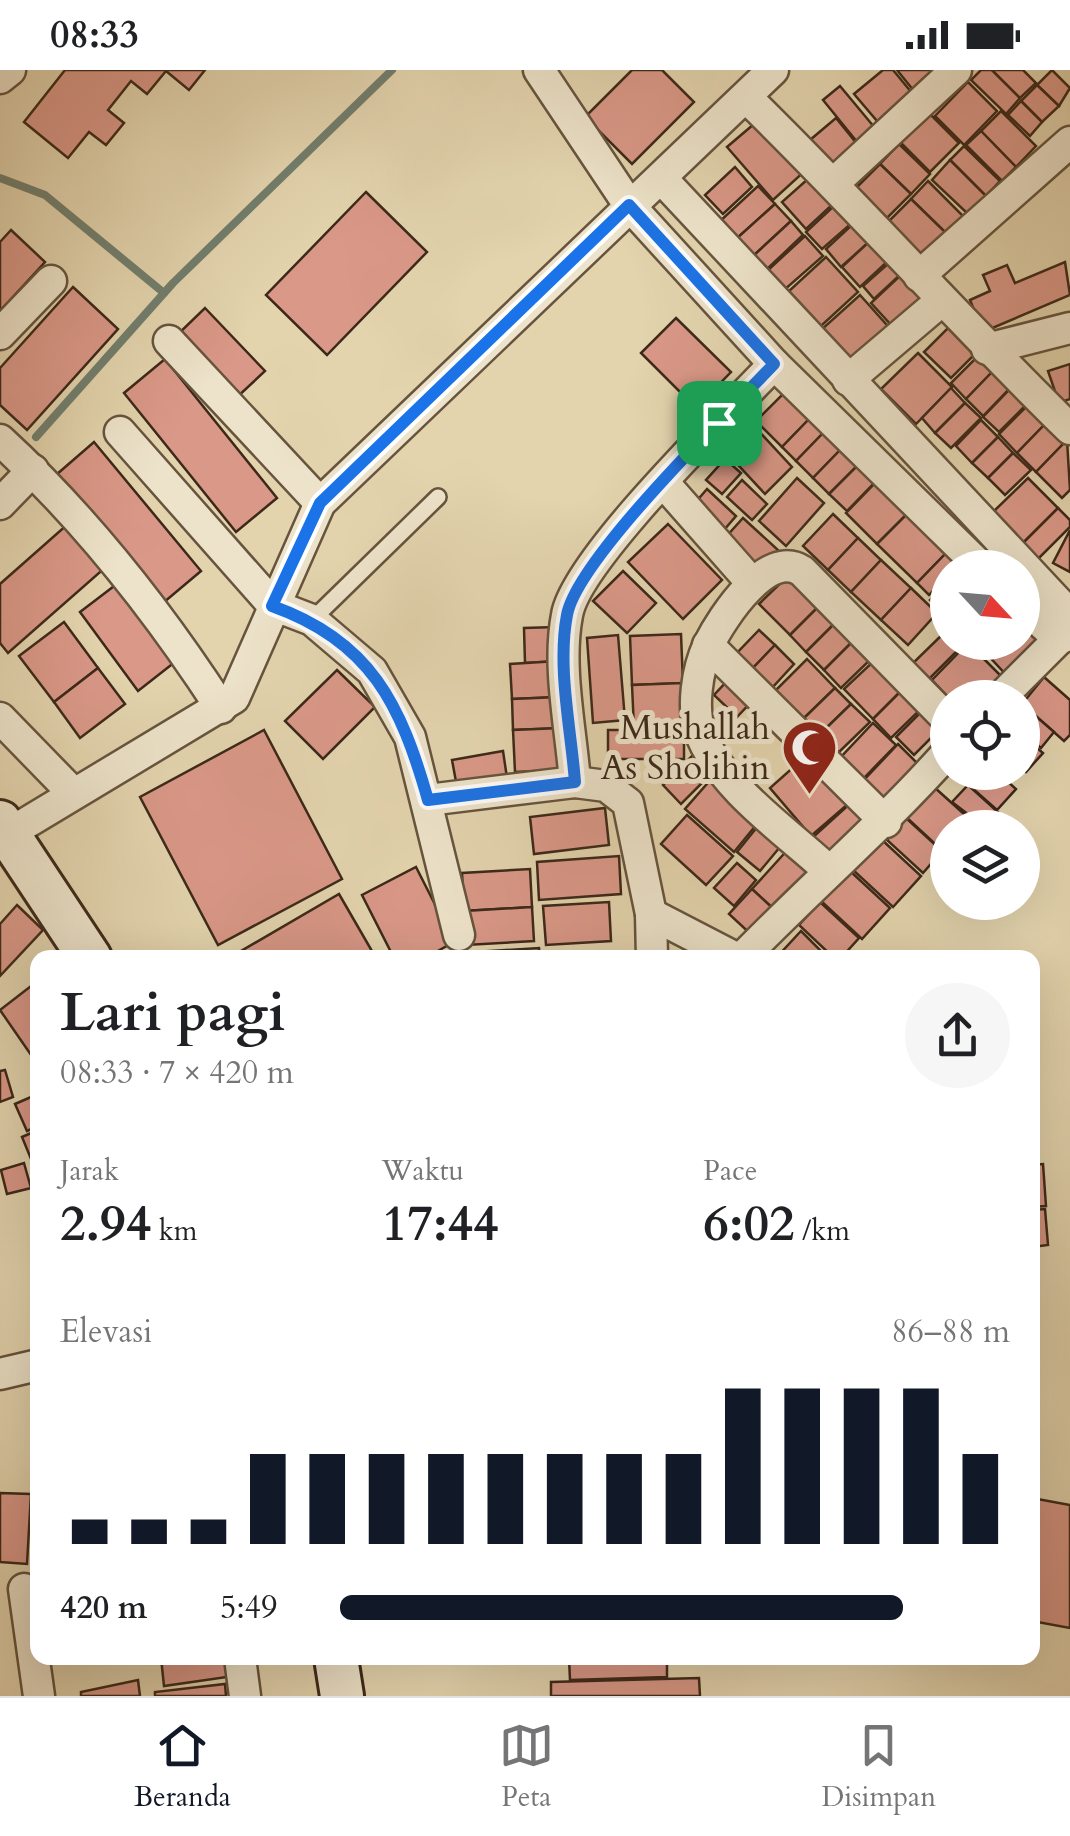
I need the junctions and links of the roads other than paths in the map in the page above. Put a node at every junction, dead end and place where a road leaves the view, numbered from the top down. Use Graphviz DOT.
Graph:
graph roads {
  1 [pos="10,70"];
  2 [pos="539,70"];
  3 [pos="773,70"];
  4 [pos="956,70"];
  5 [pos="0,78"];
  6 [pos="746,98"];
  7 [pos="1070,142"];
  8 [pos="661,178"];
  9 [pos="834,183"];
  10 [pos="629,205"];
  11 [pos="919,276"];
  12 [pos="51,281"];
  13 [pos="941,300"];
  14 [pos="1070,328"];
  15 [pos="0,334"];
  16 [pos="169,341"];
  17 [pos="988,349"];
  18 [pos="774,364"];
  19 [pos="848,380"];
  20 [pos="1070,429"];
  21 [pos="120,432"];
  22 [pos="0,440"];
  23 [pos="33,470"];
  24 [pos="664,482"];
  25 [pos="438,497"];
  26 [pos="320,503"];
  27 [pos="0,504"];
  28 [pos="964,550"];
  29 [pos="752,583"];
  30 [pos="272,606"];
  31 [pos="1040,615"];
  32 [pos="312,620"];
  33 [pos="1066,629"];
  34 [pos="708,646"];
  35 [pos="1017,680"];
  36 [pos="930,702"];
  37 [pos="221,708"];
  38 [pos="0,718"];
  39 [pos="930,772"];
  40 [pos="575,782"];
  41 [pos="73,793"];
  42 [pos="428,800"];
  43 [pos="886,822"];
  44 [pos="4,828"];
  45 [pos="828,870"];
  46 [pos="652,914"];
  47 [pos="459,935"];
  48 [pos="85,950"];
  49 [pos="652,950"];
  50 [pos="723,950"];
  51 [pos="747,950"];
  52 [pos="30,1368"];
  53 [pos="0,1374"];
  54 [pos="21,1590"];
  55 [pos="30,1643"];
  56 [pos="34,1665"];
  57 [pos="241,1665"];
  58 [pos="337,1665"];
  59 [pos="39,1696"];
  60 [pos="245,1696"];
  61 [pos="342,1696"];
  1 -- 5 [label="street"];
  2 -- 10 [label="street"];
  3 -- 6 [label="street"];
  4 -- 9 [label="street"];
  6 -- 8 [label="street"];
  6 -- 9 [label="street"];
  7 -- 11 [label="street"];
  8 -- 10 [label="street"];
  8 -- 19 [label="street"];
  9 -- 11 [label="street"];
  10 -- 18 [label="street"];
  10 -- 26 [label="street"];
  11 -- 13 [label="street"];
  12 -- 15 [label="street"];
  13 -- 17 [label="street"];
  13 -- 19 [label="street"];
  14 -- 17 [label="street"];
  16 -- 26 [label="street"];
  17 -- 20 [label="street"];
  18 -- 24 [label="street"];
  18 -- 28 [label="street"];
  19 -- 33 [label="street"];
  21 -- 30 [label="street"];
  22 -- 23 [label="street"];
  23 -- 27 [label="street"];
  23 -- 37 [label="street"];
  24 -- 29 [label="street"];
  24 -- 40 [label="street"];
  25 -- 32 [label="lane"];
  26 -- 30 [label="street"];
  29 -- 34 [label="street"];
  29 -- 36 [label="street"];
  30 -- 32 [label="street"];
  30 -- 37 [label="street"];
  31 -- 33 [label="street"];
  32 -- 42 [label="street"];
  33 -- 35 [label="street"];
  34 -- 43 [label="street"];
  34 -- 45 [label="street"];
  37 -- 41 [label="street"];
  38 -- 41 [label="street"];
  39 -- 43 [label="street"];
  40 -- 42 [label="street"];
  40 -- 46 [label="street"];
  41 -- 44 [label="street"];
  42 -- 47 [label="street"];
  43 -- 45 [label="street"];
  44 -- 48 [label="street"];
  45 -- 51 [label="street"];
  46 -- 49 [label="street"];
  46 -- 50 [label="street"];
  52 -- 53 [label="street"];
  54 -- 55 [label="street"];
  56 -- 59 [label="street"];
  57 -- 60 [label="street"];
  58 -- 61 [label="street"];
}
